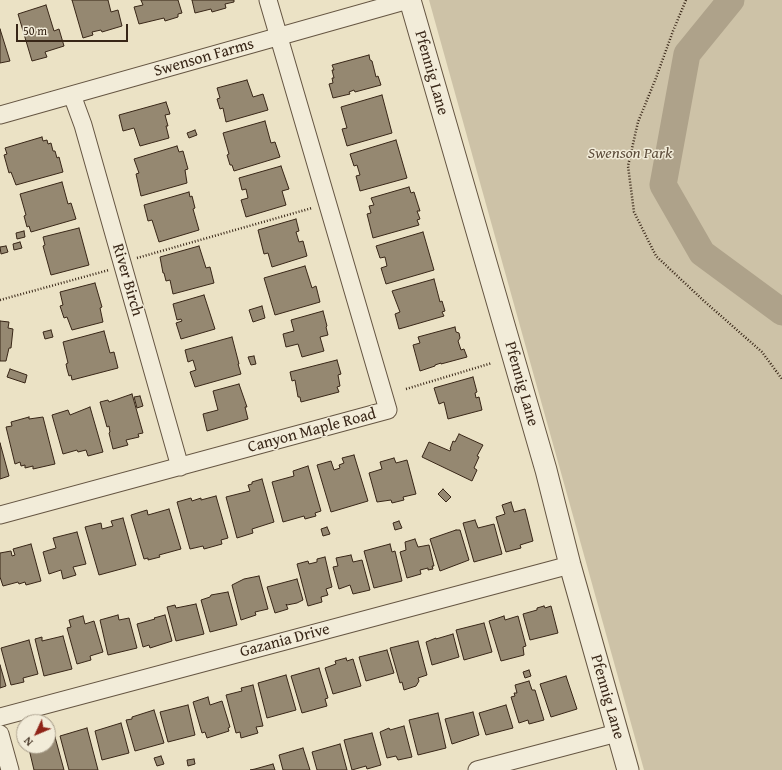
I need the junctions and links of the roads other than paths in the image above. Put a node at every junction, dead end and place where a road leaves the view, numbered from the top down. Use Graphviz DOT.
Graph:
graph roads {
  1 [pos="268,0"];
  2 [pos="409,0"];
  3 [pos="279,37"];
  4 [pos="72,95"];
  5 [pos="0,115"];
  6 [pos="180,467"];
  7 [pos="0,515"];
  8 [pos="570,566"];
  9 [pos="0,718"];
  10 [pos="617,732"];
  11 [pos="0,734"];
  12 [pos="10,770"];
  13 [pos="477,770"];
  14 [pos="628,770"];
  1 -- 3 [label="street"];
  2 -- 3 [label="street, Swenson Farms"];
  2 -- 8 [label="street, Pfennig Lane"];
  3 -- 4 [label="street, Swenson Farms"];
  3 -- 6 [label="street, Canyon Maple Road"];
  4 -- 5 [label="street, Swenson Farms"];
  4 -- 6 [label="street, River Birch"];
  6 -- 7 [label="street, Canyon Maple Road"];
  8 -- 9 [label="street, Gazania Drive"];
  8 -- 10 [label="street, Pfennig Lane"];
  10 -- 13 [label="street"];
  10 -- 14 [label="street, Pfennig Lane"];
  11 -- 12 [label="street"];
}
